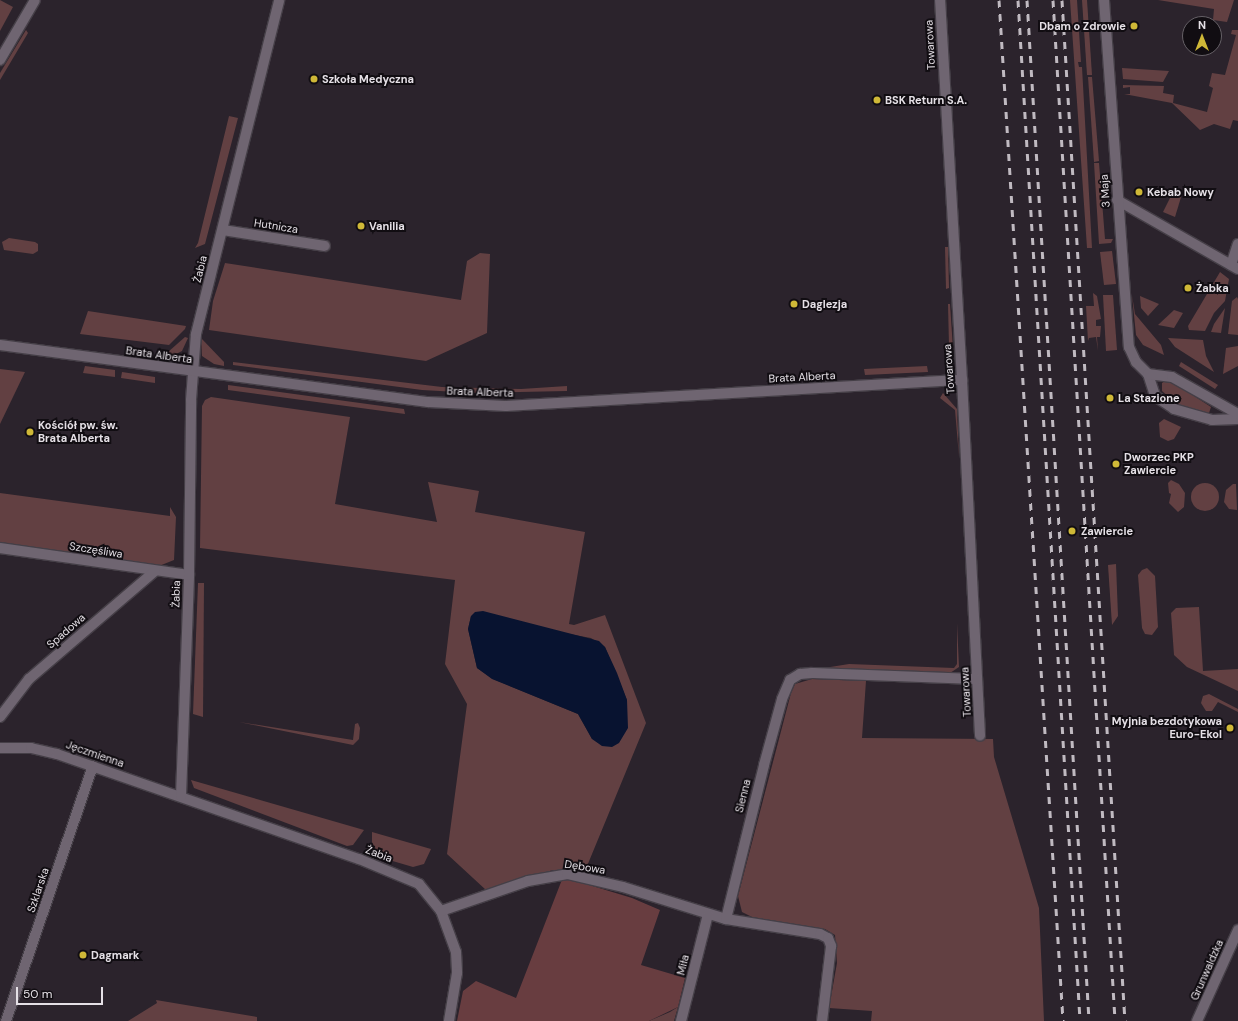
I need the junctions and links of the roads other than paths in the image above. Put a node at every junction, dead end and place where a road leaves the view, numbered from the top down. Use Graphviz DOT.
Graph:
graph roads {
  1 [pos="35,0"];
  2 [pos="279,0"];
  3 [pos="940,0"];
  4 [pos="1104,0"];
  5 [pos="0,60"];
  6 [pos="1117,200"];
  7 [pos="223,230"];
  8 [pos="1238,244"];
  9 [pos="325,246"];
  10 [pos="1235,267"];
  11 [pos="0,345"];
  12 [pos="193,372"];
  13 [pos="1148,374"];
  14 [pos="962,380"];
  15 [pos="1238,414"];
  16 [pos="1238,419"];
  17 [pos="0,548"];
  18 [pos="155,571"];
  19 [pos="189,575"];
  20 [pos="977,679"];
  21 [pos="0,717"];
  22 [pos="980,736"];
  23 [pos="0,748"];
  24 [pos="93,766"];
  25 [pos="181,796"];
  26 [pos="442,911"];
  27 [pos="708,914"];
  28 [pos="726,919"];
  29 [pos="1238,930"];
  30 [pos="6,1021"];
  31 [pos="449,1021"];
  32 [pos="681,1021"];
  33 [pos="822,1021"];
  34 [pos="1197,1021"];
  1 -- 5 [label="street"];
  2 -- 7 [label="street, Żabia"];
  3 -- 14 [label="street, Towarowa"];
  4 -- 6 [label="street, 3 Maja"];
  6 -- 10 [label="street"];
  6 -- 13 [label="street, 3 Maja"];
  7 -- 9 [label="street, Hutnicza"];
  7 -- 12 [label="street, Żabia"];
  8 -- 10 [label="street"];
  11 -- 12 [label="street, Brata Alberta"];
  12 -- 14 [label="street, Brata Alberta"];
  12 -- 19 [label="street, Żabia"];
  13 -- 15 [label="street"];
  13 -- 16 [label="street, 3 Maja"];
  14 -- 20 [label="street, Towarowa"];
  17 -- 18 [label="street, Szczęśliwa"];
  18 -- 19 [label="street, Szczęśliwa"];
  18 -- 21 [label="street, Spadowa"];
  19 -- 25 [label="street, Żabia"];
  20 -- 22 [label="street, Towarowa"];
  20 -- 28 [label="street, Sienna"];
  23 -- 24 [label="street, Jęczmienna"];
  24 -- 25 [label="street, Jęczmienna"];
  24 -- 30 [label="street, Szklarska"];
  25 -- 26 [label="street, Żabia"];
  26 -- 27 [label="street, Dębowa"];
  26 -- 31 [label="street, Żabia"];
  27 -- 28 [label="street, Dębowa"];
  27 -- 32 [label="street, Miła"];
  28 -- 33 [label="street"];
  29 -- 34 [label="street, Grunwaldzka"];
}
